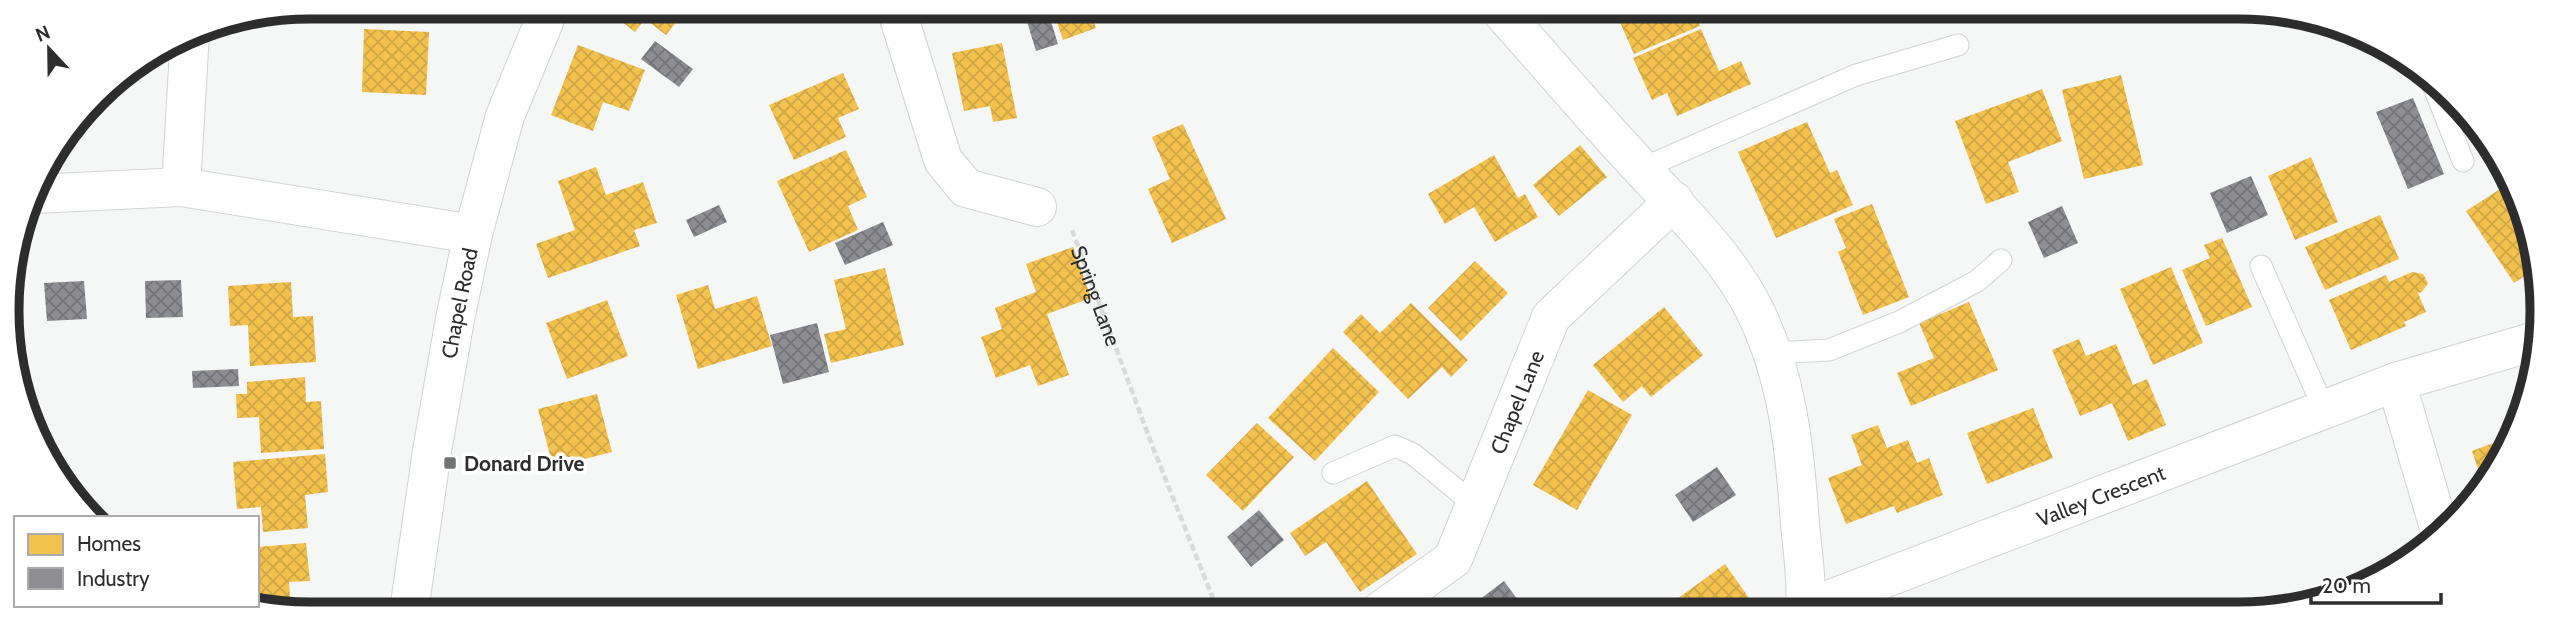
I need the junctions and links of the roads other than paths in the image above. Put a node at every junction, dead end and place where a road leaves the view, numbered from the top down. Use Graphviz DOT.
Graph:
graph roads {
  1 [pos="545,19"];
  2 [pos="900,19"];
  3 [pos="1508,19"];
  4 [pos="1958,45"];
  5 [pos="189,46"];
  6 [pos="2439,100"];
  7 [pos="2463,161"];
  8 [pos="1641,169"];
  9 [pos="181,187"];
  10 [pos="44,194"];
  11 [pos="1674,201"];
  12 [pos="1037,207"];
  13 [pos="473,234"];
  14 [pos="2001,260"];
  15 [pos="2261,266"];
  16 [pos="2528,343"];
  17 [pos="1773,353"];
  18 [pos="2396,382"];
  19 [pos="2324,410"];
  20 [pos="1333,474"];
  21 [pos="1475,505"];
  22 [pos="2438,522"];
  23 [pos="410,602"];
  24 [pos="1393,602"];
  25 [pos="1804,602"];
  26 [pos="1826,602"];
  1 -- 13 [label="street, Chapel Road"];
  2 -- 12 [label="street"];
  3 -- 8 [label="street"];
  4 -- 8 [label="lane"];
  5 -- 9 [label="street"];
  6 -- 7 [label="lane"];
  8 -- 11 [label="street"];
  9 -- 10 [label="street"];
  9 -- 13 [label="street"];
  11 -- 17 [label="street"];
  11 -- 21 [label="street, Chapel Lane"];
  13 -- 23 [label="street, Chapel Road"];
  14 -- 17 [label="lane"];
  15 -- 19 [label="lane"];
  16 -- 18 [label="street, Valley Crescent"];
  17 -- 25 [label="street"];
  18 -- 19 [label="street, Valley Crescent"];
  18 -- 22 [label="street"];
  19 -- 26 [label="street, Valley Crescent"];
  20 -- 21 [label="lane"];
  21 -- 24 [label="street, Chapel Lane"];
}
